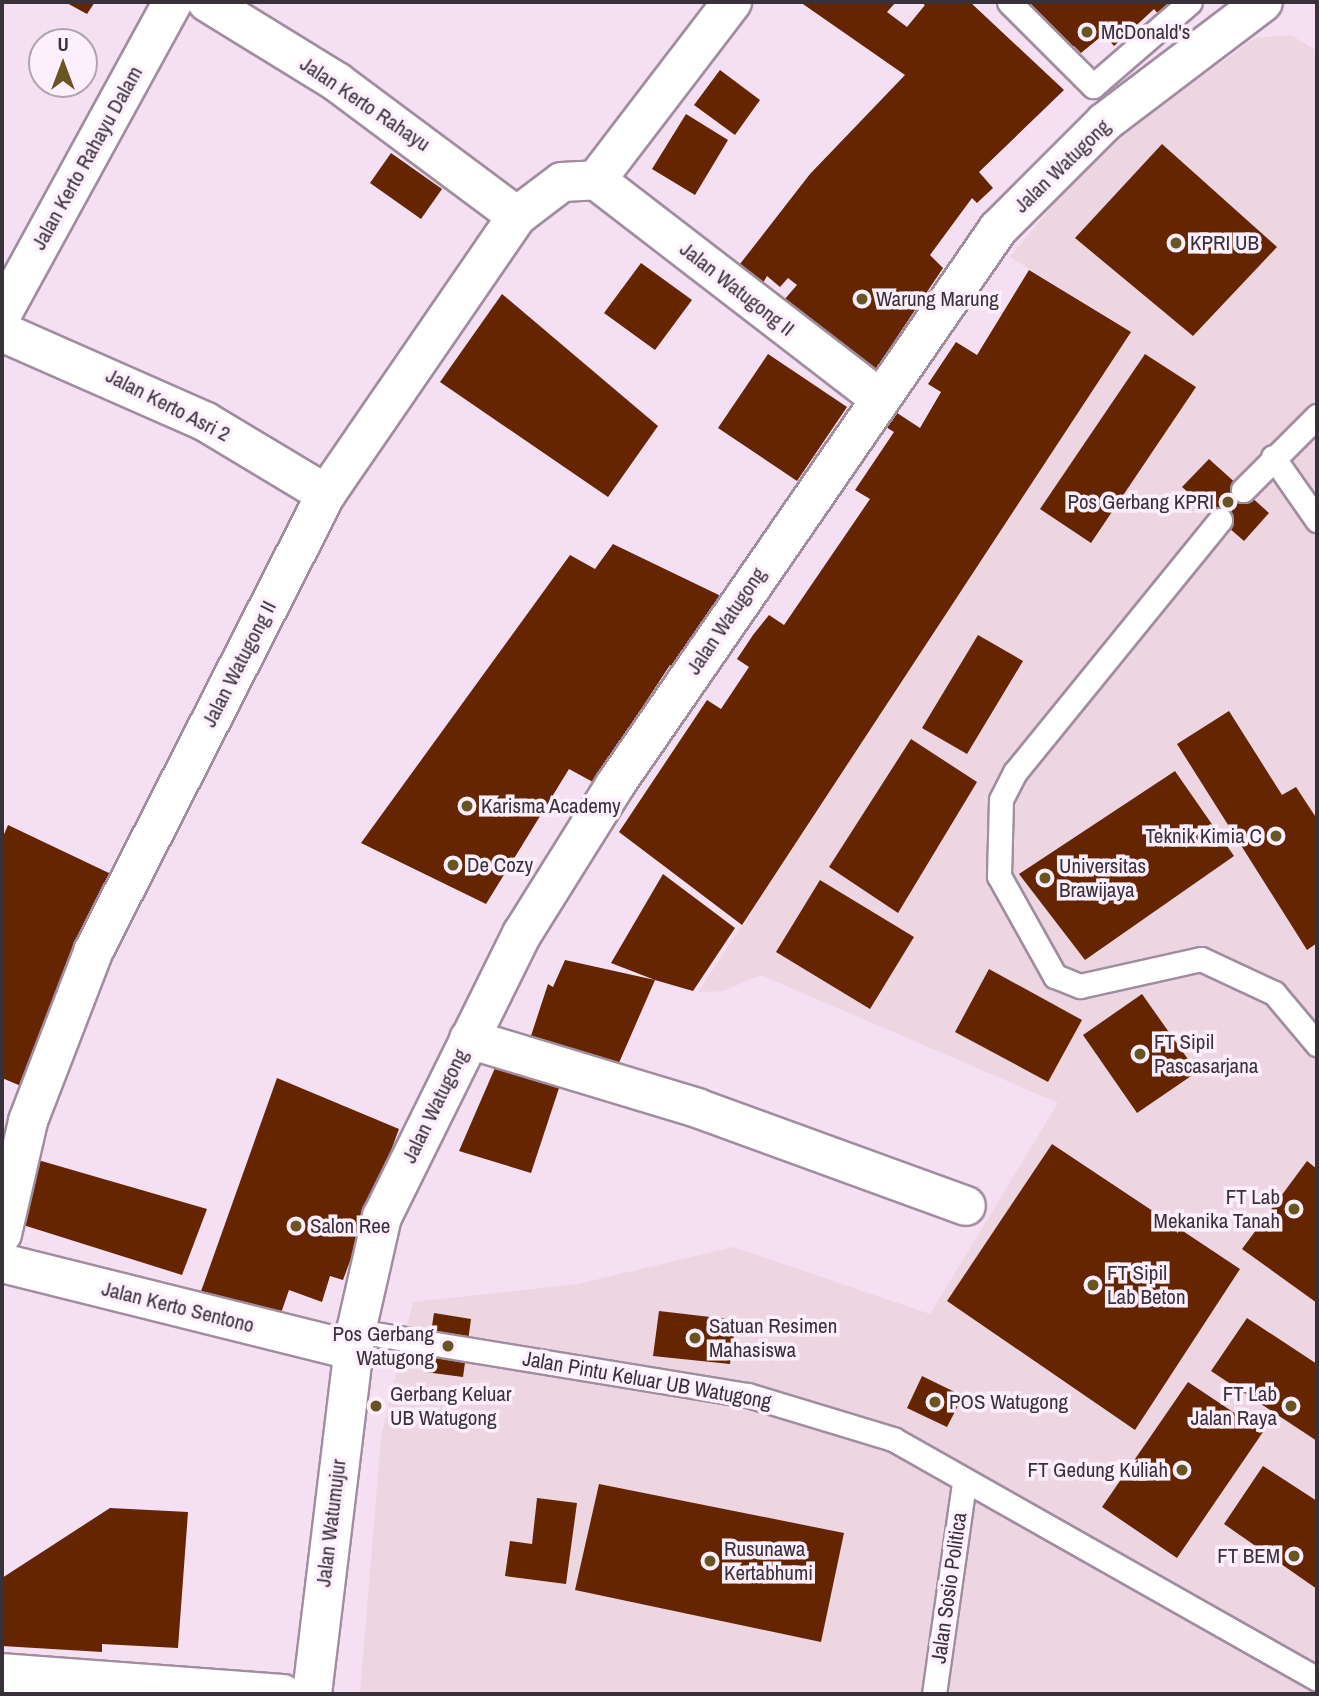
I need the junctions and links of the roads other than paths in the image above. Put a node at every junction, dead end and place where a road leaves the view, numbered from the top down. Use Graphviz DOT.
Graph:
graph roads {
  1 [pos="173,2"];
  2 [pos="207,2"];
  3 [pos="732,2"];
  4 [pos="1009,2"];
  5 [pos="1190,2"];
  6 [pos="1263,2"];
  7 [pos="596,180"];
  8 [pos="517,216"];
  9 [pos="2,314"];
  10 [pos="2,332"];
  11 [pos="879,398"];
  12 [pos="1317,416"];
  13 [pos="1273,457"];
  14 [pos="1243,490"];
  15 [pos="326,494"];
  16 [pos="1220,520"];
  17 [pos="1317,520"];
  18 [pos="469,1039"];
  19 [pos="1317,1044"];
  20 [pos="15,1114"];
  21 [pos="966,1206"];
  22 [pos="2,1234"];
  23 [pos="2,1263"];
  24 [pos="355,1341"];
  25 [pos="964,1482"];
  26 [pos="2,1674"];
  27 [pos="1317,1679"];
  28 [pos="296,1686"];
  29 [pos="934,1694"];
  1 -- 9 [label="street, Jalan Kerto Rahayu Dalam"];
  2 -- 8 [label="street, Jalan Kerto Rahayu"];
  3 -- 7 [label="street"];
  4 -- 5 [label="lane"];
  6 -- 11 [label="street, Jalan Watugong"];
  7 -- 8 [label="street, Jalan Watugong II"];
  7 -- 11 [label="street, Jalan Watugong II"];
  8 -- 15 [label="street, Jalan Watugong II"];
  10 -- 15 [label="street, Jalan Kerto Asri 2"];
  11 -- 18 [label="street, Jalan Watugong"];
  12 -- 13 [label="lane"];
  13 -- 14 [label="lane"];
  13 -- 17 [label="lane"];
  15 -- 20 [label="street, Jalan Watugong II"];
  16 -- 19 [label="lane"];
  18 -- 21 [label="street"];
  18 -- 24 [label="street, Jalan Watugong"];
  20 -- 22 [label="street, Jalan Watugong II"];
  23 -- 24 [label="street, Jalan Kerto Sentono"];
  24 -- 25 [label="lane, Jalan Pintu Keluar UB Watugong"];
  24 -- 28 [label="street, Jalan Watumujur"];
  25 -- 27 [label="lane, Jalan Pintu Keluar UB Watugong"];
  25 -- 29 [label="lane, Jalan Sosio Politica"];
  26 -- 28 [label="street"];
}
